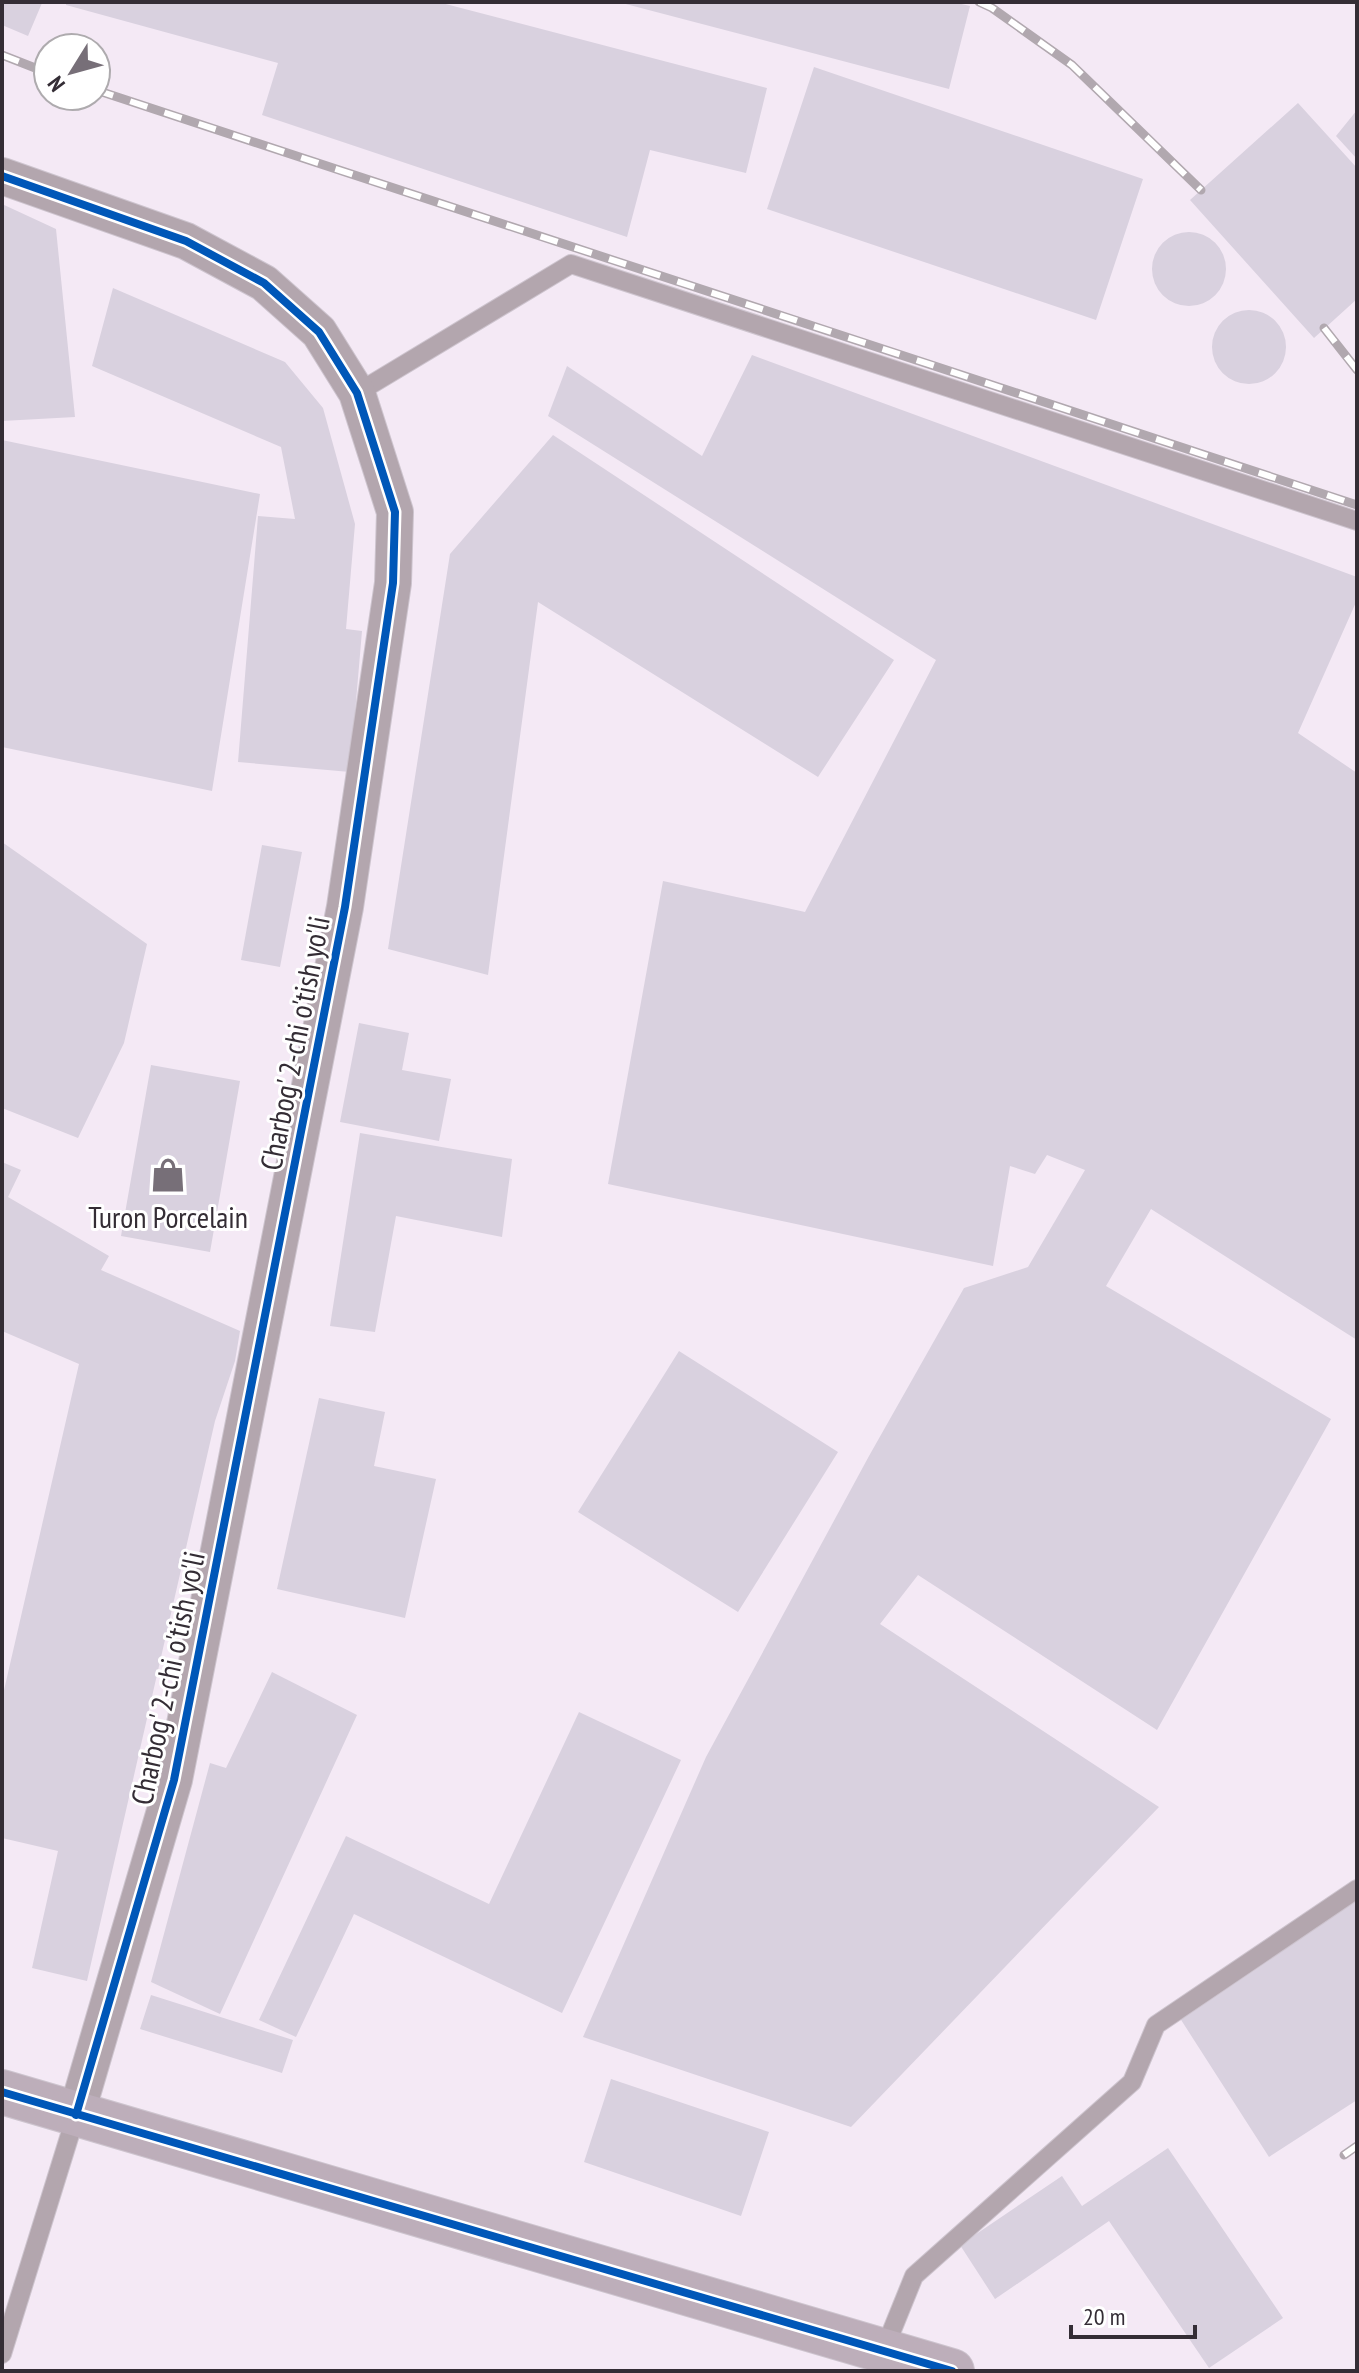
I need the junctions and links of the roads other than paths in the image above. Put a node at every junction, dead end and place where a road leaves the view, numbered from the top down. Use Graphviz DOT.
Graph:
graph roads {
  1 [pos="2,176"];
  2 [pos="357,393"];
  3 [pos="1357,521"];
  4 [pos="1357,1889"];
  5 [pos="2,2092"];
  6 [pos="76,2115"];
  7 [pos="884,2350"];
  8 [pos="2,2354"];
  9 [pos="952,2371"];
  1 -- 2 [label="street, Charbog' 2-chi o'tish yo'li"];
  2 -- 3 [label="lane"];
  2 -- 6 [label="street, Charbog' 2-chi o'tish yo'li"];
  4 -- 7 [label="lane"];
  5 -- 6 [label="street"];
  6 -- 7 [label="street"];
  6 -- 8 [label="lane"];
  7 -- 9 [label="street"];
}
